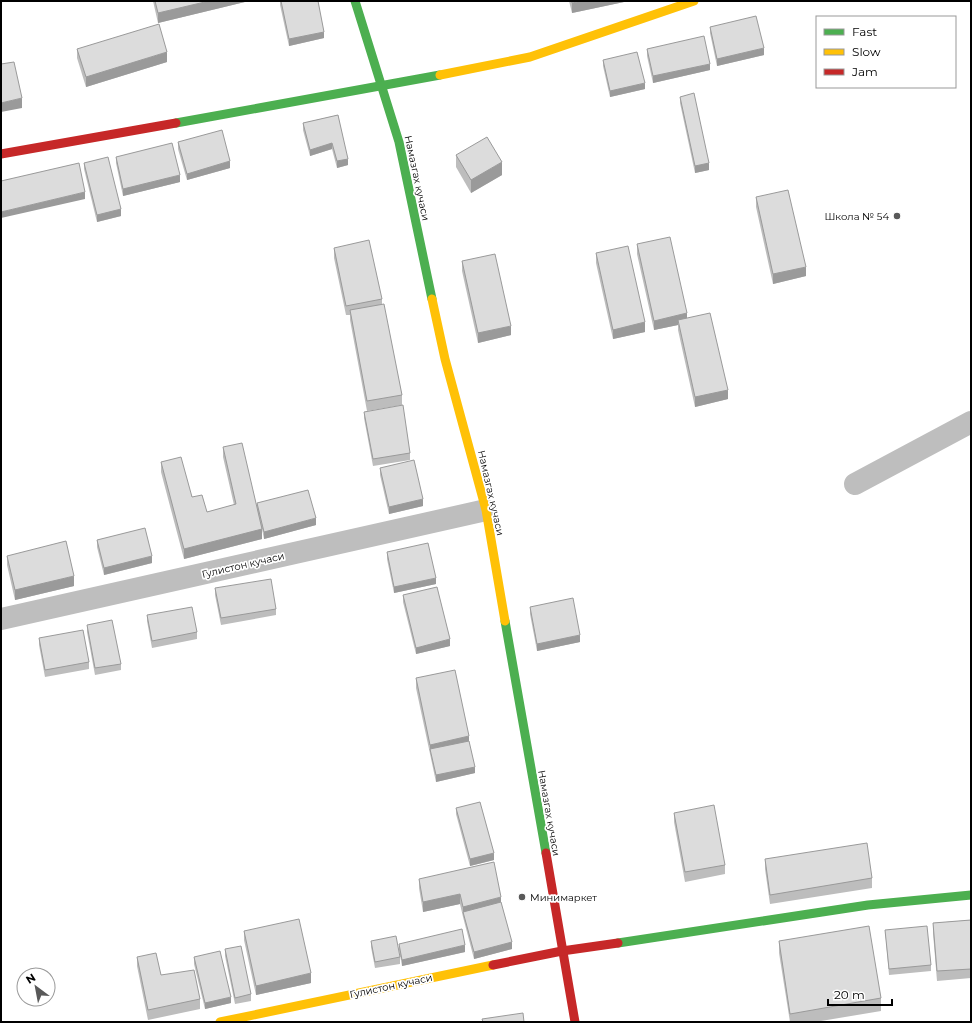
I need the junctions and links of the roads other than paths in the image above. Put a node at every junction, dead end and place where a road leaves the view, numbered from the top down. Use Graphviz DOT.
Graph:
graph roads {
  1 [pos="355,1"];
  2 [pos="694,1"];
  3 [pos="382,87"];
  4 [pos="1,154"];
  5 [pos="971,422"];
  6 [pos="855,484"];
  7 [pos="486,510"];
  8 [pos="1,619"];
  9 [pos="971,895"];
  10 [pos="562,951"];
  11 [pos="220,1022"];
  12 [pos="575,1022"];
  1 -- 3 [label="street, Намазгах кучаси"];
  2 -- 3 [label="street"];
  3 -- 4 [label="street"];
  3 -- 7 [label="street, Намазгах кучаси"];
  5 -- 6 [label="street"];
  7 -- 8 [label="street, Гулистон кучаси"];
  7 -- 10 [label="street, Намазгах кучаси"];
  9 -- 10 [label="street, Гулистон кучаси"];
  10 -- 11 [label="street, Гулистон кучаси"];
  10 -- 12 [label="street, Намазгах кучаси"];
}
